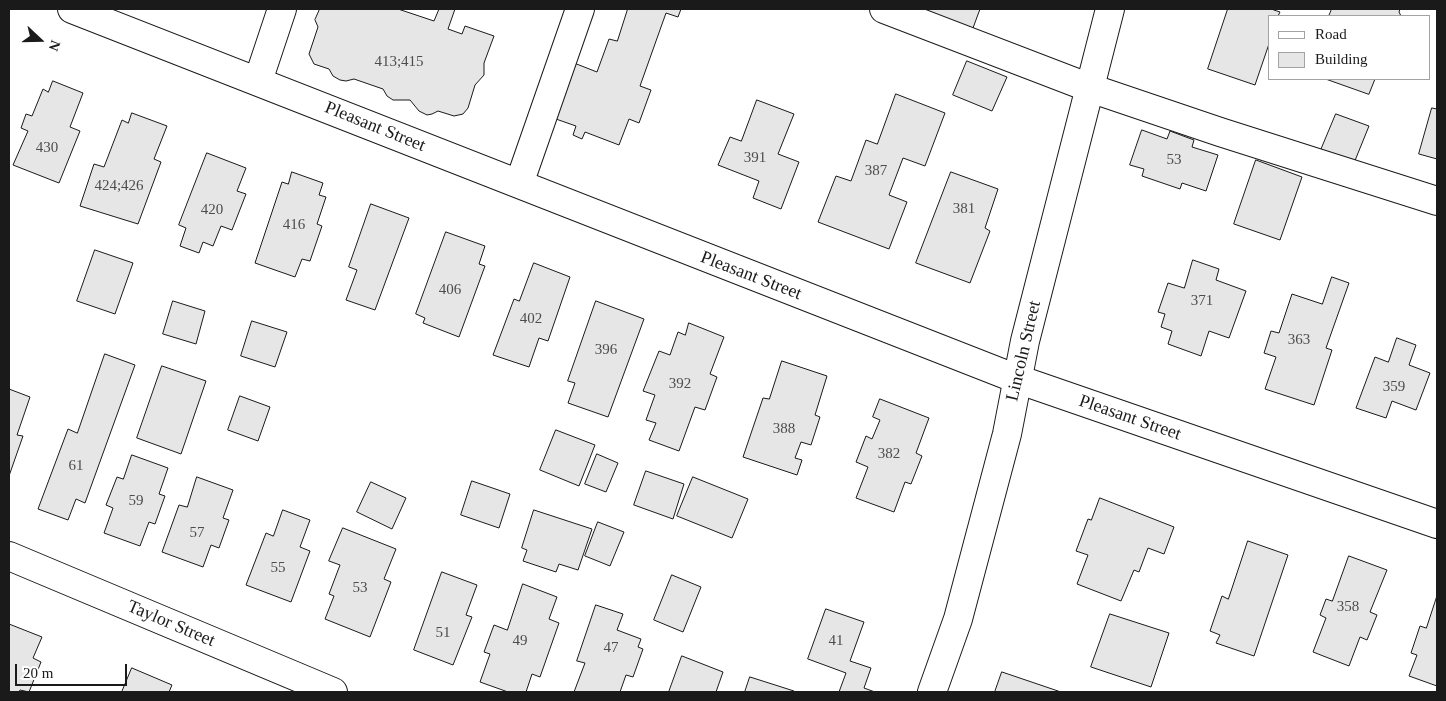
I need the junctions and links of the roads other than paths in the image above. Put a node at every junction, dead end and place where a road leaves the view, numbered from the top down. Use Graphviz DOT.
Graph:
graph roads {
  1 [pos="72,9"];
  2 [pos="282,9"];
  3 [pos="580,9"];
  4 [pos="884,9"];
  5 [pos="1110,9"];
  6 [pos="258,81"];
  7 [pos="1090,88"];
  8 [pos="519,184"];
  9 [pos="1437,201"];
  10 [pos="1016,379"];
  11 [pos="1437,524"];
  12 [pos="9,556"];
  13 [pos="334,692"];
  14 [pos="932,692"];
  1 -- 6 [label="street, Pleasant Street"];
  2 -- 6 [label="street"];
  3 -- 8 [label="street"];
  4 -- 7 [label="street"];
  5 -- 7 [label="street, Lincoln Street"];
  6 -- 8 [label="street, Pleasant Street"];
  7 -- 9 [label="street"];
  7 -- 10 [label="street, Lincoln Street"];
  8 -- 10 [label="street, Pleasant Street"];
  10 -- 11 [label="street, Pleasant Street"];
  10 -- 14 [label="street, Lincoln Street"];
  12 -- 13 [label="street, Taylor Street"];
}
